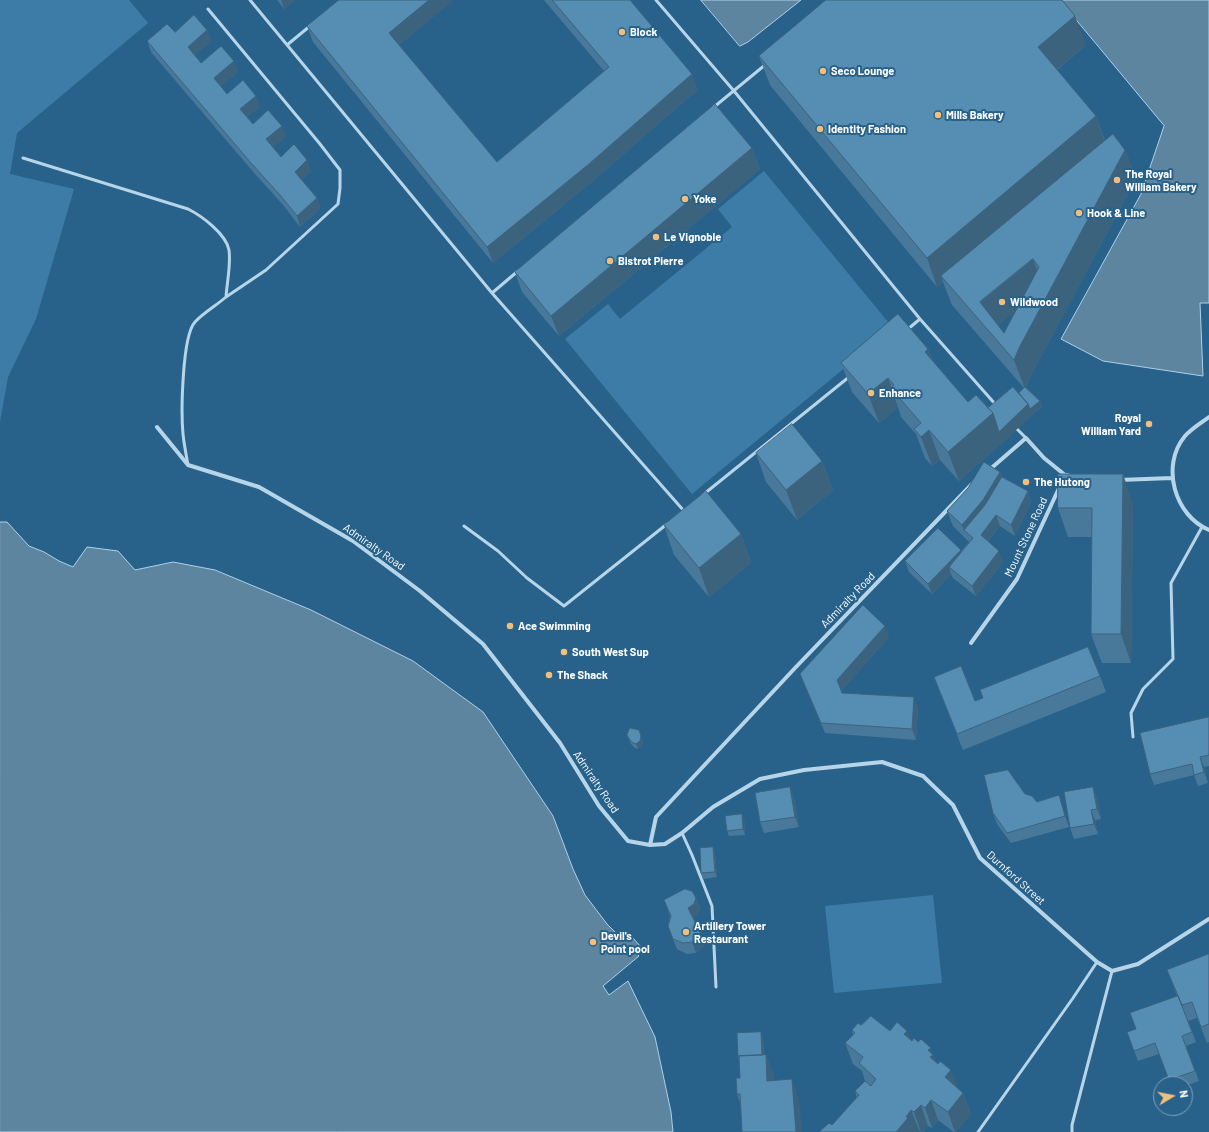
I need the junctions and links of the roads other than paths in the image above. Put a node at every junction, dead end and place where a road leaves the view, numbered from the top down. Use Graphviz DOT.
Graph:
graph roads {
  1 [pos="250,0"];
  2 [pos="656,0"];
  3 [pos="208,9"];
  4 [pos="311,25"];
  5 [pos="287,45"];
  6 [pos="770,61"];
  7 [pos="734,91"];
  8 [pos="710,111"];
  9 [pos="23,158"];
  10 [pos="522,268"];
  11 [pos="492,293"];
  12 [pos="226,297"];
  13 [pos="920,319"];
  14 [pos="902,334"];
  15 [pos="854,373"];
  16 [pos="1001,411"];
  17 [pos="1209,417"];
  18 [pos="157,427"];
  19 [pos="1017,429"];
  20 [pos="1026,438"];
  21 [pos="188,464"];
  22 [pos="1065,475"];
  23 [pos="982,476"];
  24 [pos="1072,476"];
  25 [pos="1172,478"];
  26 [pos="1114,480"];
  27 [pos="976,481"];
  28 [pos="702,496"];
  29 [pos="690,506"];
  30 [pos="684,511"];
  31 [pos="678,516"];
  32 [pos="672,520"];
  33 [pos="464,526"];
  34 [pos="1202,527"];
  35 [pos="1209,530"];
  36 [pos="971,643"];
  37 [pos="1133,737"];
  38 [pos="682,833"];
  39 [pos="650,845"];
  40 [pos="1209,919"];
  41 [pos="1097,962"];
  42 [pos="1112,971"];
  43 [pos="716,987"];
  44 [pos="978,1132"];
  45 [pos="1072,1132"];
  1 -- 5 [label="lane"];
  2 -- 7 [label="lane"];
  3 -- 12 [label="lane"];
  4 -- 5 [label="lane"];
  5 -- 11 [label="lane"];
  6 -- 7 [label="lane"];
  7 -- 8 [label="lane"];
  7 -- 13 [label="lane"];
  9 -- 12 [label="lane"];
  10 -- 11 [label="lane"];
  11 -- 30 [label="lane"];
  12 -- 21 [label="lane"];
  13 -- 14 [label="lane"];
  13 -- 16 [label="lane"];
  15 -- 28 [label="lane"];
  17 -- 25 [label="street"];
  18 -- 21 [label="street"];
  19 -- 20 [label="lane"];
  20 -- 22 [label="street"];
  20 -- 23 [label="street"];
  21 -- 39 [label="street, Admiralty Road"];
  22 -- 24 [label="street"];
  22 -- 36 [label="street, Mount Stone Road"];
  25 -- 26 [label="street"];
  25 -- 34 [label="street"];
  27 -- 39 [label="street, Admiralty Road"];
  29 -- 30 [label="lane"];
  30 -- 31 [label="lane"];
  32 -- 33 [label="lane"];
  34 -- 35 [label="street"];
  34 -- 37 [label="lane"];
  38 -- 39 [label="street, Durnford Street"];
  38 -- 41 [label="street, Durnford Street"];
  38 -- 43 [label="lane"];
  40 -- 42 [label="street"];
  41 -- 42 [label="street, Durnford Street"];
  41 -- 44 [label="lane"];
  42 -- 45 [label="lane"];
}
